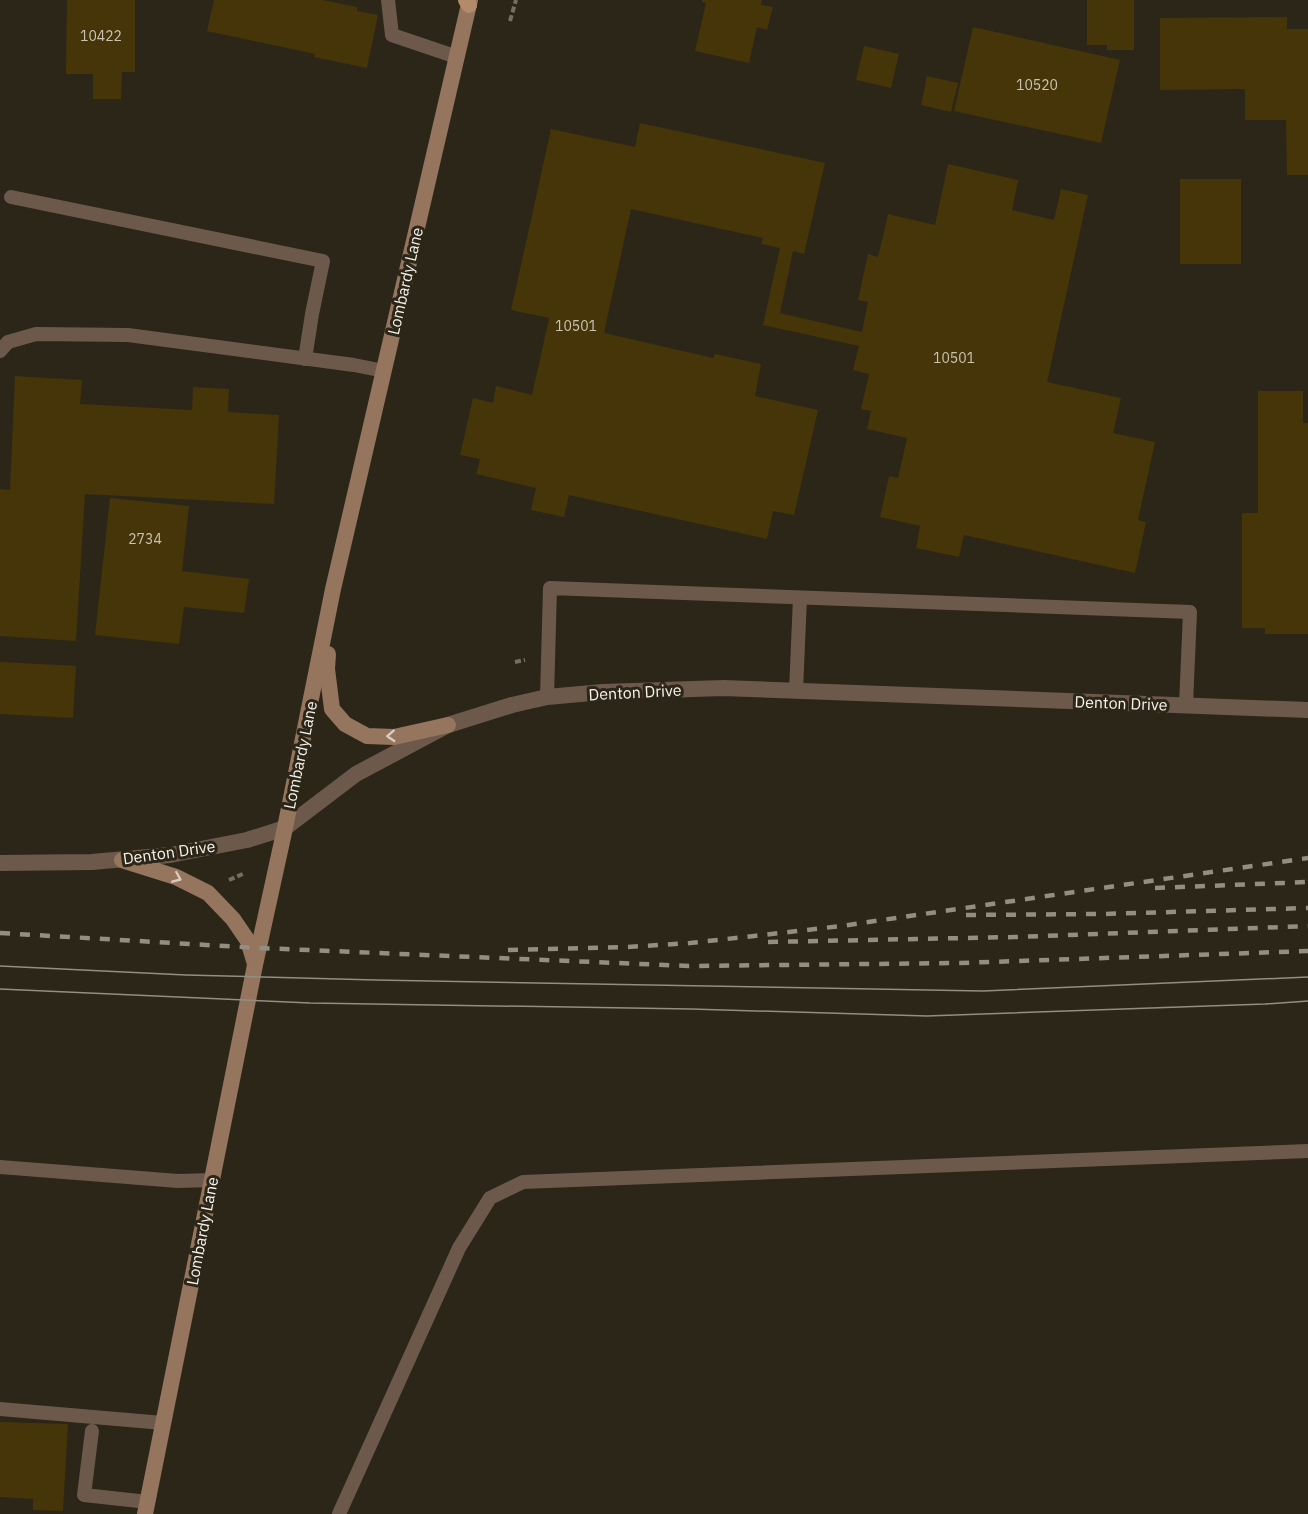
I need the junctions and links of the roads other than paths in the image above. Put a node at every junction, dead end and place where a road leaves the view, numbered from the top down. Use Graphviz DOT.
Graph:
graph roads {
  1 [pos="388,0"];
  2 [pos="468,2"];
  3 [pos="457,57"];
  4 [pos="11,197"];
  5 [pos="0,351"];
  6 [pos="305,359"];
  7 [pos="384,371"];
  8 [pos="333,589"];
  9 [pos="800,598"];
  10 [pos="796,690"];
  11 [pos="546,697"];
  12 [pos="1186,705"];
  13 [pos="1308,710"];
  14 [pos="448,725"];
  15 [pos="285,828"];
  16 [pos="122,860"];
  17 [pos="0,863"];
  18 [pos="255,965"];
  19 [pos="1308,1151"];
  20 [pos="0,1167"];
  21 [pos="212,1179"];
  22 [pos="0,1409"];
  23 [pos="163,1423"];
  24 [pos="92,1431"];
  25 [pos="146,1508"];
  26 [pos="339,1514"];
  1 -- 3 [label="lane"];
  2 -- 3 [label="main road, Lombardy Lane"];
  3 -- 7 [label="main road, Lombardy Lane"];
  4 -- 6 [label="lane"];
  5 -- 6 [label="lane"];
  6 -- 7 [label="lane"];
  7 -- 8 [label="main road, Lombardy Lane"];
  14 -- 8 [label="main road, one-way"];
  8 -- 15 [label="main road, Lombardy Lane"];
  9 -- 10 [label="lane"];
  9 -- 11 [label="lane"];
  9 -- 12 [label="lane"];
  10 -- 11 [label="street, Denton Drive"];
  10 -- 12 [label="street, Denton Drive"];
  11 -- 14 [label="street, Denton Drive"];
  12 -- 13 [label="street, Denton Drive"];
  14 -- 15 [label="street, Denton Drive"];
  15 -- 16 [label="street, Denton Drive"];
  15 -- 18 [label="main road, Lombardy Lane"];
  16 -- 17 [label="street, Denton Drive"];
  16 -- 18 [label="main road, one-way"];
  18 -- 21 [label="main road, Lombardy Lane"];
  19 -- 26 [label="lane"];
  20 -- 21 [label="lane"];
  21 -- 23 [label="main road, Lombardy Lane"];
  22 -- 23 [label="lane"];
  23 -- 25 [label="main road, Lombardy Lane"];
  24 -- 25 [label="lane"];
}
